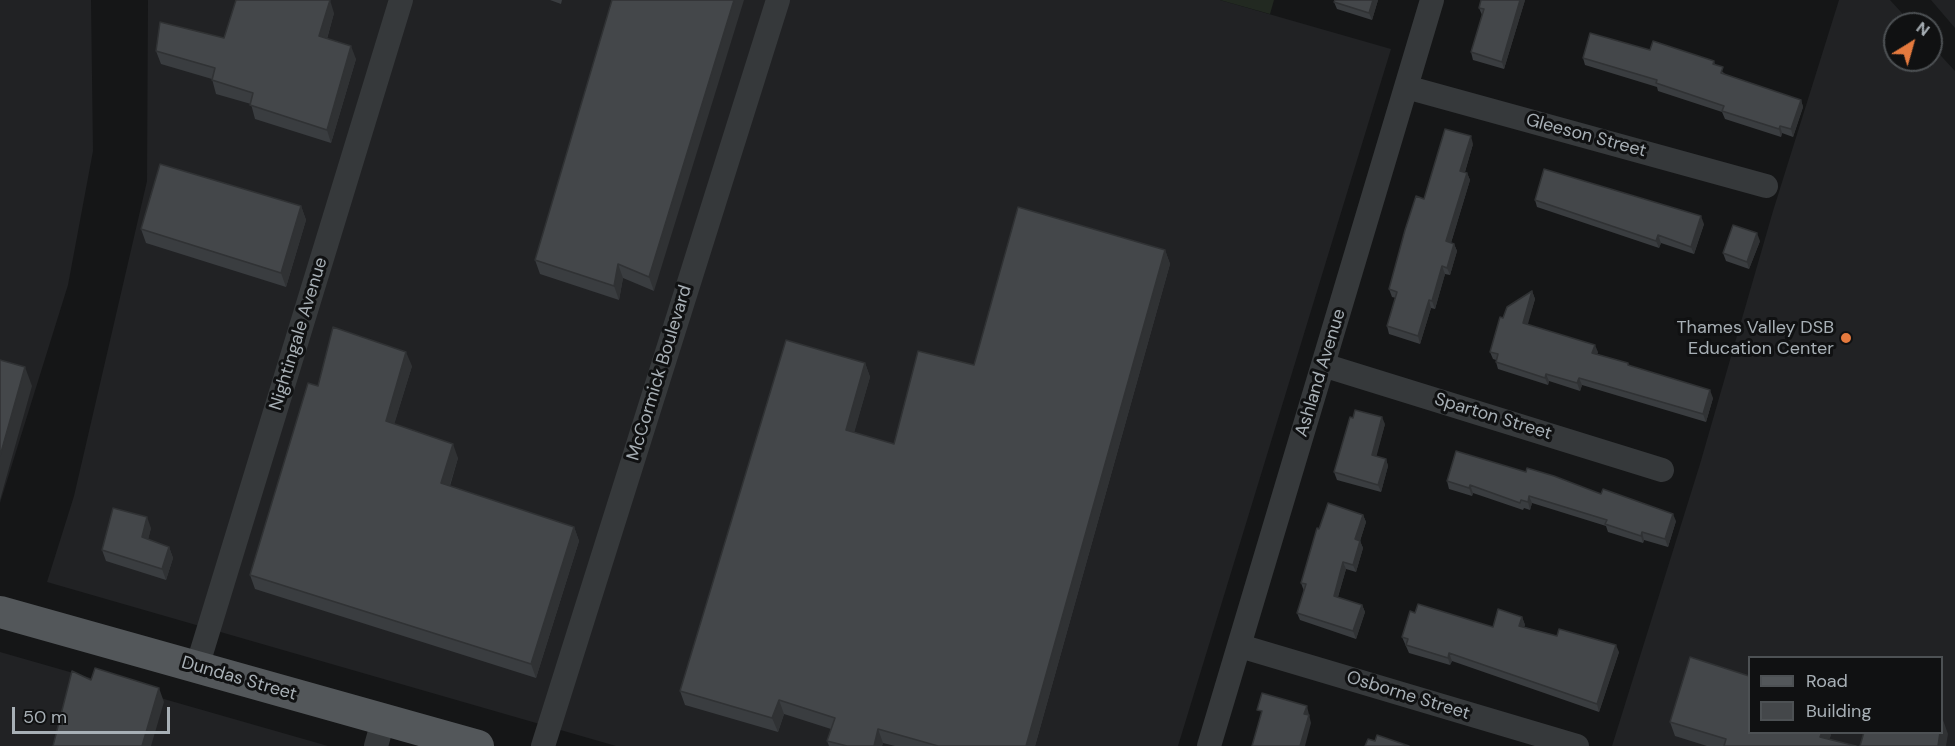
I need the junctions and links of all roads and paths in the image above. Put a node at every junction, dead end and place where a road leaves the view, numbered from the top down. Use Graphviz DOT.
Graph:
graph roads {
  1 [pos="401,0"];
  2 [pos="778,0"];
  3 [pos="1432,0"];
  4 [pos="1407,87"];
  5 [pos="1766,186"];
  6 [pos="1323,365"];
  7 [pos="1662,470"];
  8 [pos="0,612"];
  9 [pos="1240,646"];
  10 [pos="197,668"];
  11 [pos="379,733"];
  12 [pos="478,746"];
  13 [pos="543,746"];
  14 [pos="1209,746"];
  15 [pos="1577,746"];
  1 -- 10 [label="street, Nightingale Avenue"];
  2 -- 13 [label="street, McCormick Boulevard"];
  3 -- 4 [label="street, Ashland Avenue"];
  4 -- 5 [label="street, Gleeson Street"];
  4 -- 6 [label="street, Ashland Avenue"];
  6 -- 7 [label="street, Sparton Street"];
  6 -- 9 [label="street, Ashland Avenue"];
  8 -- 10 [label="main road, Dundas Street"];
  9 -- 14 [label="street, Ashland Avenue"];
  9 -- 15 [label="street, Osborne Street"];
  10 -- 11 [label="main road, Dundas Street"];
  11 -- 12 [label="main road, Dundas Street"];
}
